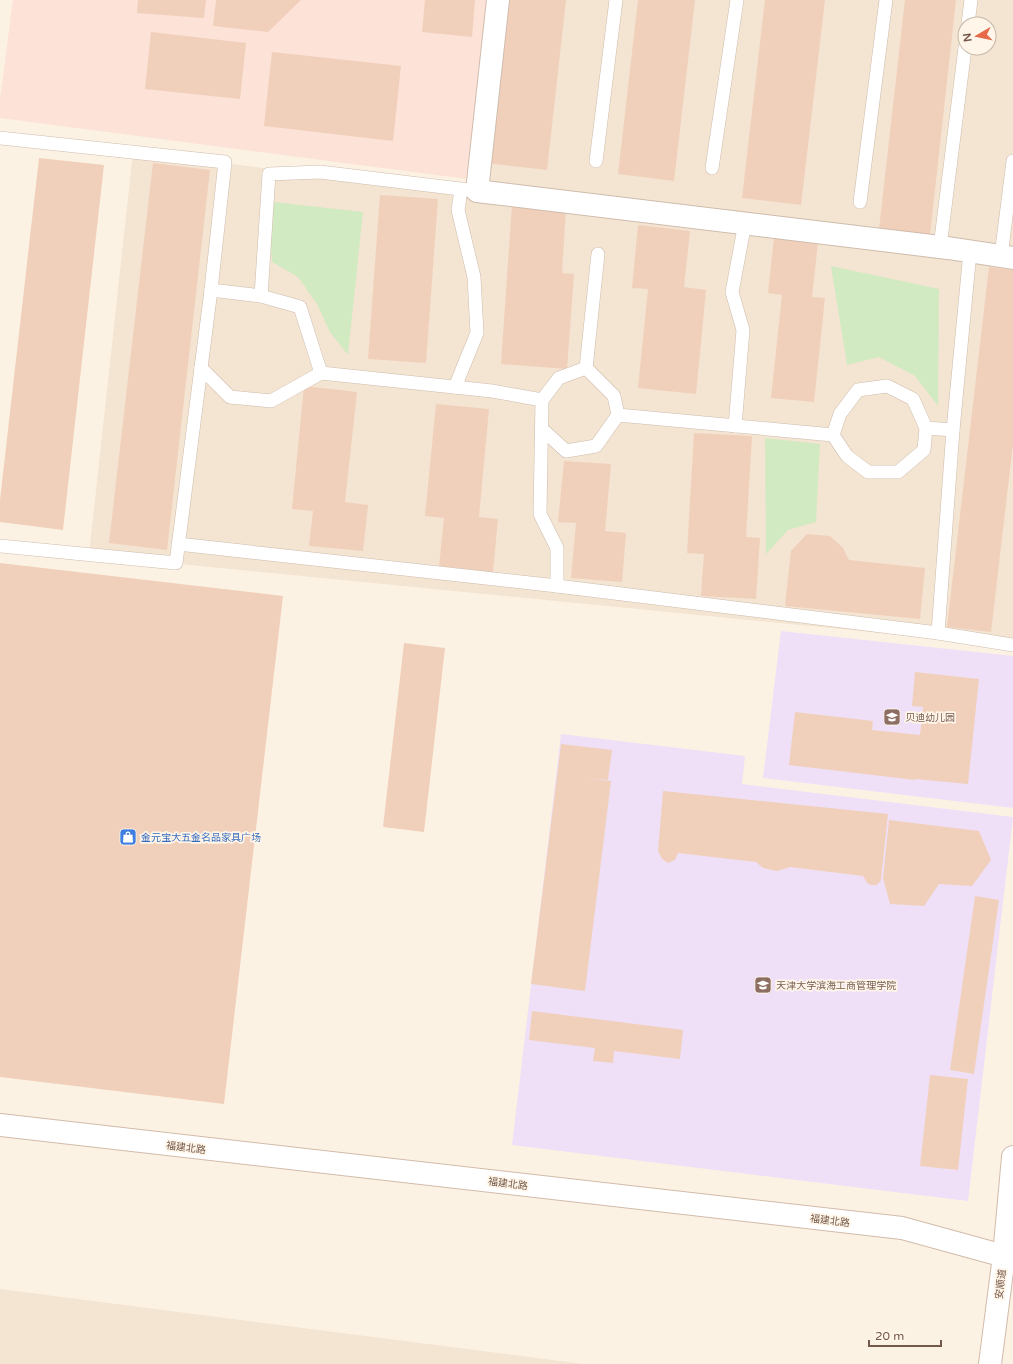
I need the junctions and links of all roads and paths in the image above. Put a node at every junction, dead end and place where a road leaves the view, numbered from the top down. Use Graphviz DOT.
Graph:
graph roads {
  1 [pos="498,0"];
  2 [pos="616,0"];
  3 [pos="736,0"];
  4 [pos="886,0"];
  5 [pos="971,0"];
  6 [pos="969,16"];
  7 [pos="964,56"];
  8 [pos="0,138"];
  9 [pos="1013,161"];
  10 [pos="596,162"];
  11 [pos="712,168"];
  12 [pos="469,190"];
  13 [pos="860,202"];
  14 [pos="745,223"];
  15 [pos="940,247"];
  16 [pos="970,252"];
  17 [pos="598,254"];
  18 [pos="1007,257"];
  19 [pos="211,290"];
  20 [pos="261,296"];
  21 [pos="201,368"];
  22 [pos="586,368"];
  23 [pos="321,373"];
  24 [pos="454,387"];
  25 [pos="542,400"];
  26 [pos="618,415"];
  27 [pos="735,426"];
  28 [pos="926,428"];
  29 [pos="542,429"];
  30 [pos="953,430"];
  31 [pos="833,436"];
  32 [pos="178,544"];
  33 [pos="0,546"];
  34 [pos="557,586"];
  35 [pos="938,633"];
  36 [pos="1013,645"];
  37 [pos="0,1125"];
  38 [pos="1013,1157"];
  39 [pos="1008,1256"];
  40 [pos="990,1364"];
  1 -- 12 [label="street"];
  2 -- 10 [label="lane"];
  3 -- 11 [label="lane"];
  4 -- 13 [label="lane"];
  5 -- 6 [label="lane"];
  7 -- 15 [label="lane"];
  8 -- 19 [label="lane"];
  9 -- 18 [label="lane"];
  12 -- 14 [label="street"];
  12 -- 20 [label="lane"];
  12 -- 24 [label="lane"];
  14 -- 15 [label="street"];
  14 -- 27 [label="lane"];
  15 -- 16 [label="street"];
  16 -- 18 [label="street"];
  16 -- 30 [label="lane"];
  17 -- 22 [label="lane"];
  19 -- 20 [label="lane"];
  19 -- 21 [label="lane"];
  20 -- 23 [label="lane"];
  21 -- 23 [label="lane"];
  21 -- 32 [label="lane"];
  22 -- 25 [label="lane"];
  22 -- 26 [label="lane"];
  23 -- 24 [label="lane"];
  24 -- 25 [label="lane"];
  25 -- 29 [label="lane"];
  26 -- 27 [label="lane"];
  26 -- 29 [label="lane"];
  27 -- 31 [label="lane"];
  28 -- 30 [label="lane"];
  28 -- 31 [label="lane"];
  28 -- 31 [label="lane"];
  29 -- 34 [label="lane"];
  30 -- 35 [label="lane"];
  32 -- 33 [label="lane"];
  32 -- 34 [label="lane"];
  34 -- 35 [label="lane"];
  35 -- 36 [label="lane"];
  37 -- 39 [label="street, 福建北路"];
  38 -- 39 [label="street, 安顺道"];
  39 -- 40 [label="street, 安顺道"];
}
